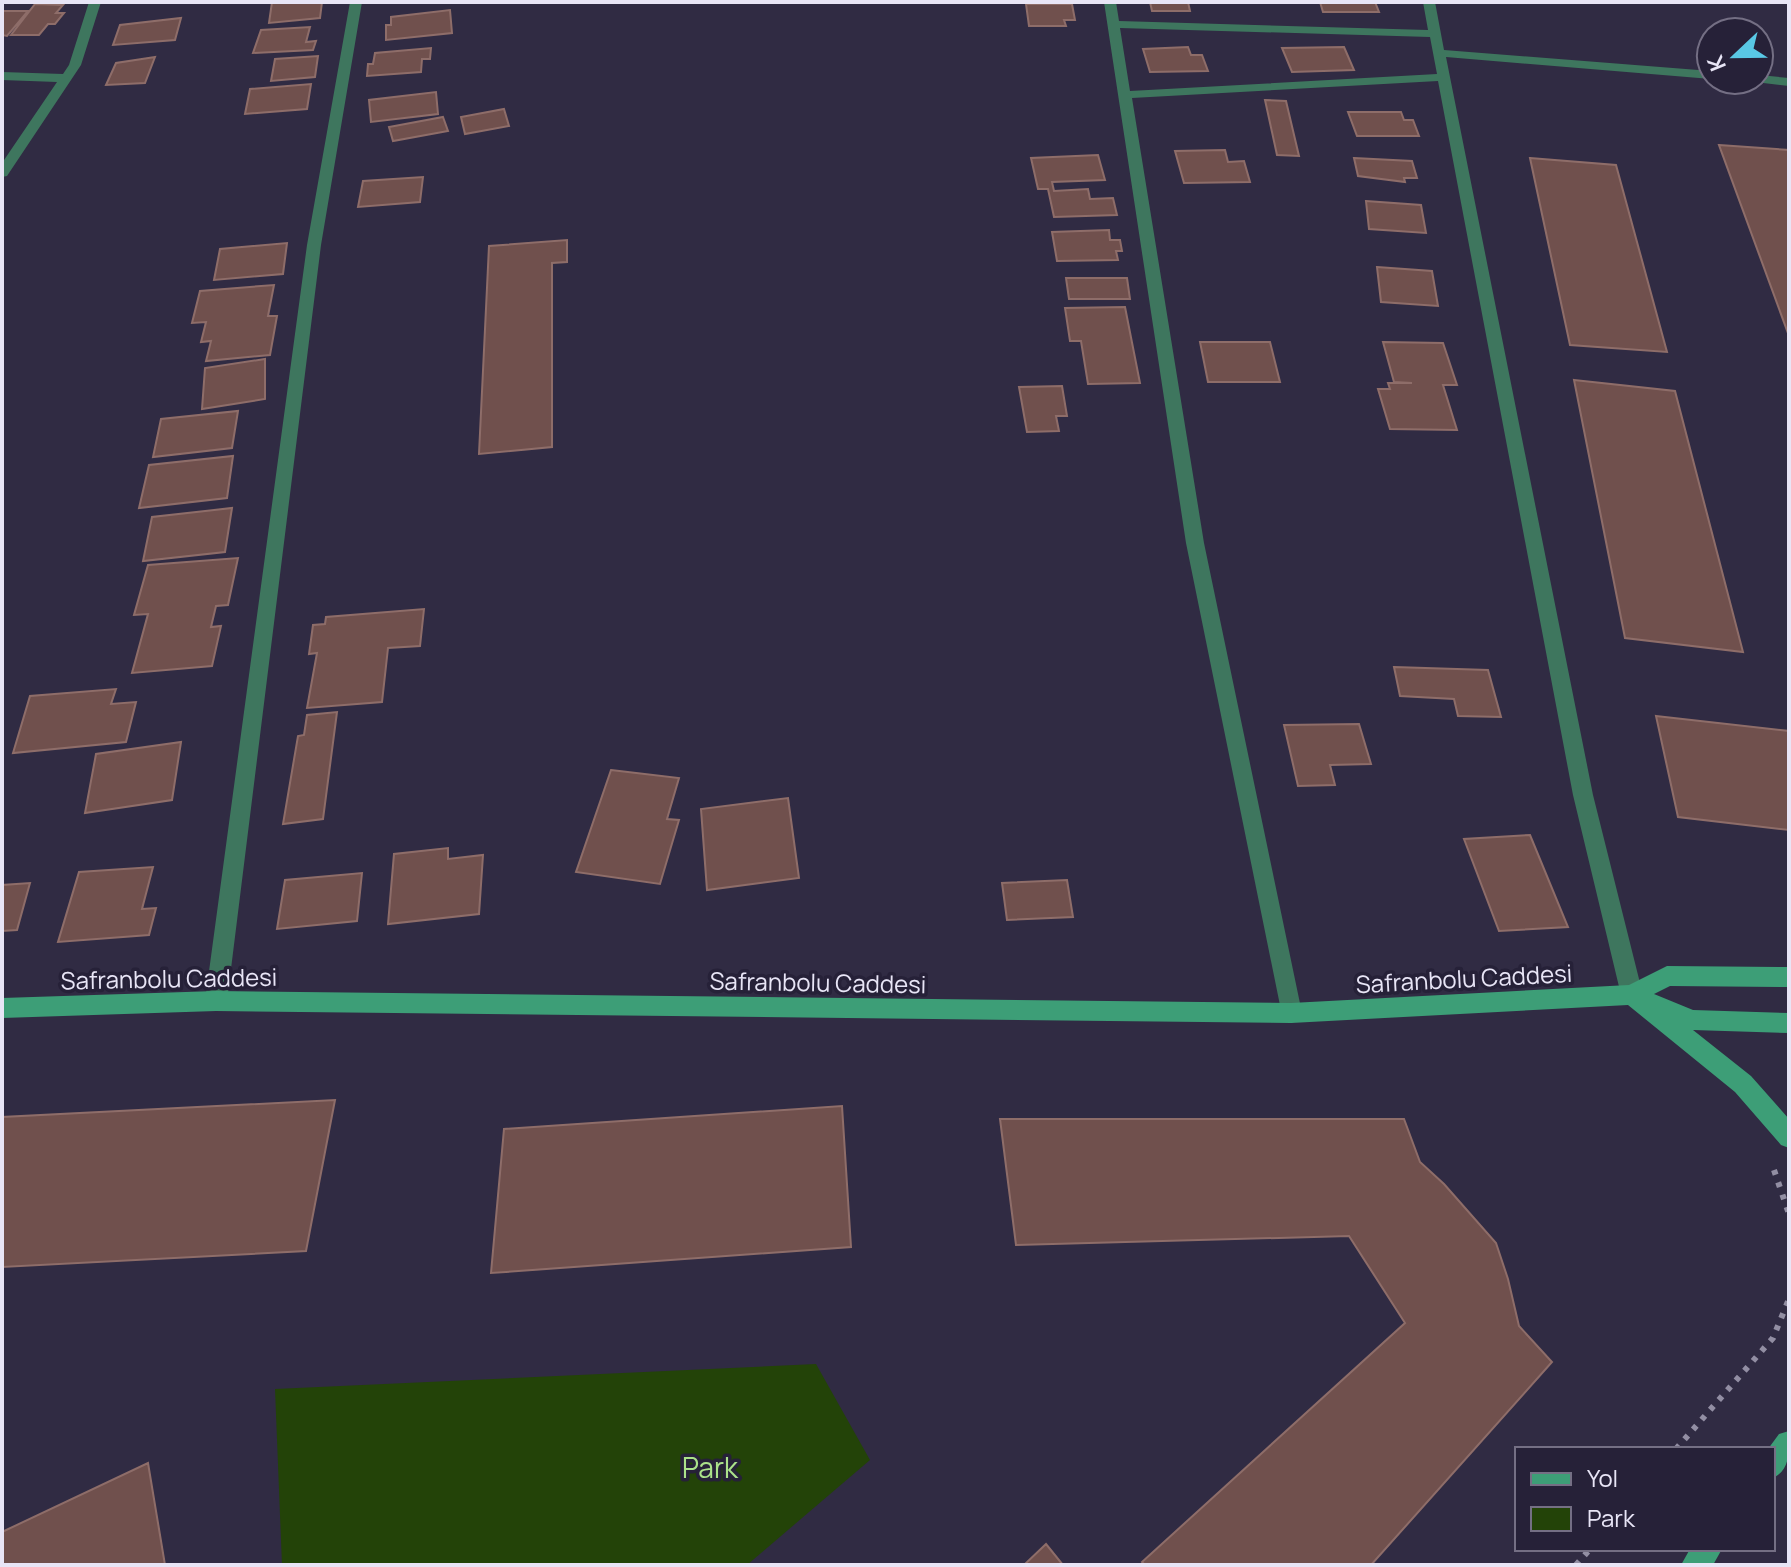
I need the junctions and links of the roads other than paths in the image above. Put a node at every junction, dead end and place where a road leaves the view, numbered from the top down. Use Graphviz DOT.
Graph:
graph roads {
  1 [pos="95,2"];
  2 [pos="356,2"];
  3 [pos="1110,2"];
  4 [pos="1429,2"];
  5 [pos="1114,24"];
  6 [pos="1435,34"];
  7 [pos="1438,53"];
  8 [pos="1695,74"];
  9 [pos="2,76"];
  10 [pos="1443,77"];
  11 [pos="66,78"];
  12 [pos="1125,95"];
  13 [pos="2,173"];
  14 [pos="1789,977"];
  15 [pos="1632,995"];
  16 [pos="216,1001"];
  17 [pos="2,1008"];
  18 [pos="1291,1013"];
  19 [pos="1789,1023"];
  20 [pos="1789,1137"];
  21 [pos="1789,1444"];
  22 [pos="1775,1462"];
  1 -- 11 [label="street"];
  2 -- 16 [label="street"];
  3 -- 5 [label="street"];
  4 -- 6 [label="street"];
  5 -- 6 [label="street"];
  5 -- 12 [label="street"];
  6 -- 7 [label="street"];
  7 -- 8 [label="street"];
  7 -- 10 [label="street"];
  9 -- 11 [label="street"];
  10 -- 12 [label="street"];
  10 -- 15 [label="street"];
  11 -- 13 [label="street"];
  12 -- 18 [label="street"];
  14 -- 15 [label="street, Safranbolu Caddesi"];
  15 -- 18 [label="street, Safranbolu Caddesi"];
  15 -- 19 [label="street, Safranbolu Caddesi"];
  15 -- 20 [label="street"];
  16 -- 17 [label="street, Safranbolu Caddesi"];
  16 -- 18 [label="street, Safranbolu Caddesi"];
  21 -- 22 [label="street"];
}
